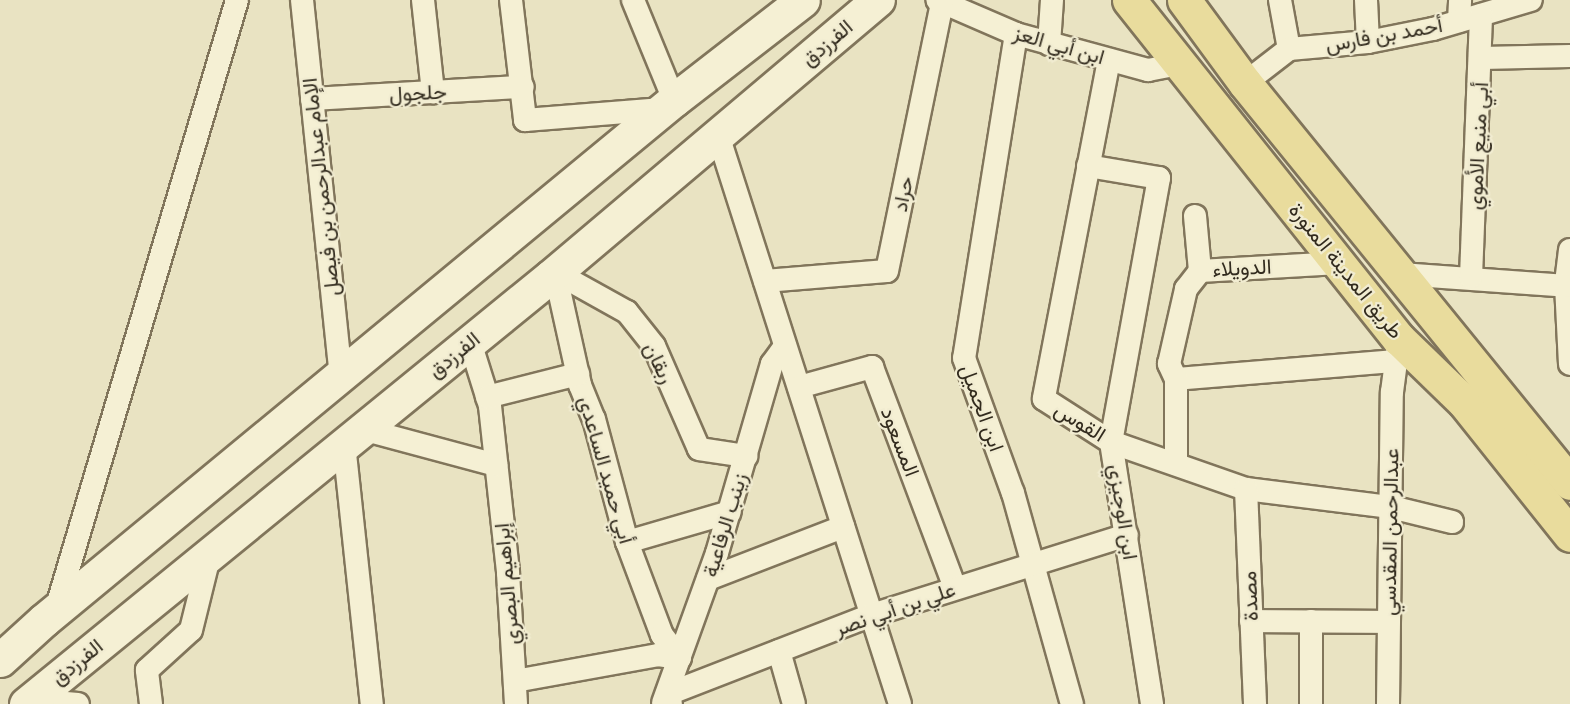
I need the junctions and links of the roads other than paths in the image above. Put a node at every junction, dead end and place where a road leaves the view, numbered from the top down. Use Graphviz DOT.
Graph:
graph roads {
  1 [pos="237,0"];
  2 [pos="302,0"];
  3 [pos="423,0"];
  4 [pos="511,0"];
  5 [pos="633,0"];
  6 [pos="802,0"];
  7 [pos="878,0"];
  8 [pos="1052,0"];
  9 [pos="1129,0"];
  10 [pos="1184,0"];
  11 [pos="1280,0"];
  12 [pos="1366,0"];
  13 [pos="1531,0"];
  14 [pos="939,1"];
  15 [pos="1467,12"];
  16 [pos="1016,34"];
  17 [pos="1368,42"];
  18 [pos="1049,44"];
  19 [pos="1289,50"];
  20 [pos="1570,56"];
  21 [pos="1482,58"];
  22 [pos="1109,60"];
  23 [pos="1180,64"];
  24 [pos="1245,83"];
  25 [pos="523,87"];
  26 [pos="433,92"];
  27 [pos="312,99"];
  28 [pos="668,104"];
  29 [pos="718,135"];
  30 [pos="1088,166"];
  31 [pos="1195,216"];
  32 [pos="1570,250"];
  33 [pos="1339,263"];
  34 [pos="1200,270"];
  35 [pos="555,272"];
  36 [pos="1401,274"];
  37 [pos="1471,277"];
  38 [pos="765,281"];
  39 [pos="1568,286"];
  40 [pos="470,342"];
  41 [pos="785,346"];
  42 [pos="1398,350"];
  43 [pos="1570,364"];
  44 [pos="578,374"];
  45 [pos="341,375"];
  46 [pos="1176,379"];
  47 [pos="799,387"];
  48 [pos="487,397"];
  49 [pos="353,437"];
  50 [pos="1111,442"];
  51 [pos="746,456"];
  52 [pos="1176,464"];
  53 [pos="496,465"];
  54 [pos="1570,483"];
  55 [pos="1246,489"];
  56 [pos="1391,507"];
  57 [pos="730,512"];
  58 [pos="1452,522"];
  59 [pos="843,527"];
  60 [pos="1126,535"];
  61 [pos="1570,535"];
  62 [pos="627,542"];
  63 [pos="210,554"];
  64 [pos="1034,564"];
  65 [pos="708,579"];
  66 [pos="955,588"];
  67 [pos="56,610"];
  68 [pos="872,615"];
  69 [pos="1251,621"];
  70 [pos="1311,621"];
  71 [pos="1388,622"];
  72 [pos="779,651"];
  73 [pos="680,658"];
  74 [pos="0,660"];
  75 [pos="515,681"];
  76 [pos="667,701"];
  77 [pos="28,702"];
  78 [pos="78,704"];
  79 [pos="151,704"];
  80 [pos="372,704"];
  81 [pos="516,704"];
  82 [pos="794,704"];
  83 [pos="900,704"];
  84 [pos="1072,704"];
  85 [pos="1152,704"];
  86 [pos="1255,704"];
  87 [pos="1311,704"];
  88 [pos="1388,704"];
  1 -- 67 [label="street"];
  2 -- 27 [label="street, الإمام عبدالرحمن بن فيصل"];
  3 -- 26 [label="street"];
  4 -- 25 [label="street"];
  5 -- 28 [label="street"];
  6 -- 28 [label="main road"];
  7 -- 29 [label="main road, الفرزدق"];
  8 -- 18 [label="street"];
  9 -- 23 [label="main road, طريق المدينة المنورة"];
  10 -- 24 [label="main road, طريق المدينة المنورة"];
  11 -- 19 [label="street"];
  12 -- 17 [label="street"];
  13 -- 15 [label="street, أحمد بن فارس"];
  14 -- 16 [label="street, ابن أبي العز"];
  14 -- 38 [label="street, حراد"];
  15 -- 17 [label="street, أحمد بن فارس"];
  15 -- 21 [label="street, أبي منيع الأموي"];
  16 -- 18 [label="street, ابن أبي العز"];
  16 -- 64 [label="street, ابن الجميل"];
  17 -- 19 [label="street, أحمد بن فارس"];
  18 -- 22 [label="street, ابن أبي العز"];
  19 -- 24 [label="street"];
  20 -- 21 [label="street"];
  21 -- 37 [label="street, أبي منيع الأموي"];
  22 -- 23 [label="street, ابن أبي العز"];
  22 -- 30 [label="street, القوس"];
  23 -- 33 [label="main road, طريق المدينة المنورة"];
  24 -- 36 [label="main road, طريق المدينة المنورة"];
  25 -- 26 [label="street, جلجول"];
  25 -- 28 [label="street"];
  26 -- 27 [label="street, جلجول"];
  27 -- 45 [label="street, الإمام عبدالرحمن بن فيصل"];
  28 -- 45 [label="main road"];
  29 -- 35 [label="main road, الفرزدق"];
  29 -- 38 [label="street"];
  30 -- 50 [label="street, القوس"];
  30 -- 50 [label="street, ابن الوجيزي"];
  31 -- 34 [label="street, الدويلاء"];
  32 -- 39 [label="street"];
  33 -- 34 [label="street, الدويلاء"];
  33 -- 42 [label="main road, طريق المدينة المنورة"];
  34 -- 46 [label="street"];
  35 -- 40 [label="main road, الفرزدق"];
  35 -- 44 [label="street, أبي حميد الساعدي"];
  35 -- 51 [label="street, ربقان"];
  36 -- 37 [label="street"];
  36 -- 54 [label="main road, طريق المدينة المنورة"];
  37 -- 39 [label="street"];
  38 -- 41 [label="street"];
  39 -- 43 [label="street"];
  40 -- 48 [label="street, إبراهيم البصري"];
  40 -- 49 [label="main road, الفرزدق"];
  41 -- 47 [label="street"];
  41 -- 51 [label="street, زينب الرفاعية"];
  42 -- 46 [label="street"];
  42 -- 56 [label="street, عبدالرحمن المقدسي"];
  42 -- 61 [label="main road, طريق المدينة المنورة"];
  44 -- 48 [label="street"];
  44 -- 62 [label="street, أبي حميد الساعدي"];
  45 -- 67 [label="main road"];
  46 -- 52 [label="street"];
  47 -- 59 [label="street"];
  47 -- 66 [label="street, المسعود"];
  48 -- 53 [label="street, إبراهيم البصري"];
  49 -- 53 [label="street"];
  49 -- 63 [label="main road, الفرزدق"];
  49 -- 80 [label="street"];
  50 -- 52 [label="street, القوس"];
  50 -- 60 [label="street, ابن الوجيزي"];
  51 -- 57 [label="street, زينب الرفاعية"];
  52 -- 55 [label="street, القوس"];
  53 -- 75 [label="street, إبراهيم البصري"];
  55 -- 56 [label="street, القوس"];
  55 -- 69 [label="street, مصدة"];
  56 -- 58 [label="street, القوس"];
  56 -- 71 [label="street, عبدالرحمن المقدسي"];
  57 -- 62 [label="street"];
  57 -- 65 [label="street, زينب الرفاعية"];
  59 -- 65 [label="street"];
  59 -- 68 [label="street"];
  60 -- 64 [label="street, علي بن أبي نصر"];
  60 -- 85 [label="street, ابن الوجيزي"];
  62 -- 73 [label="street, أبي حميد الساعدي"];
  63 -- 77 [label="main road, الفرزدق"];
  63 -- 79 [label="street"];
  64 -- 66 [label="street, علي بن أبي نصر"];
  64 -- 84 [label="street, ابن الجميل"];
  65 -- 73 [label="street, زينب الرفاعية"];
  66 -- 68 [label="street, علي بن أبي نصر"];
  67 -- 74 [label="main road"];
  68 -- 72 [label="street, علي بن أبي نصر"];
  68 -- 83 [label="street"];
  69 -- 70 [label="street"];
  69 -- 86 [label="street, مصدة"];
  70 -- 71 [label="street"];
  70 -- 87 [label="street"];
  71 -- 88 [label="street, عبدالرحمن المقدسي"];
  72 -- 76 [label="street, علي بن أبي نصر"];
  72 -- 82 [label="street"];
  73 -- 75 [label="street"];
  73 -- 76 [label="street, زينب الرفاعية"];
  75 -- 81 [label="street, إبراهيم البصري"];
  77 -- 78 [label="street"];
}
